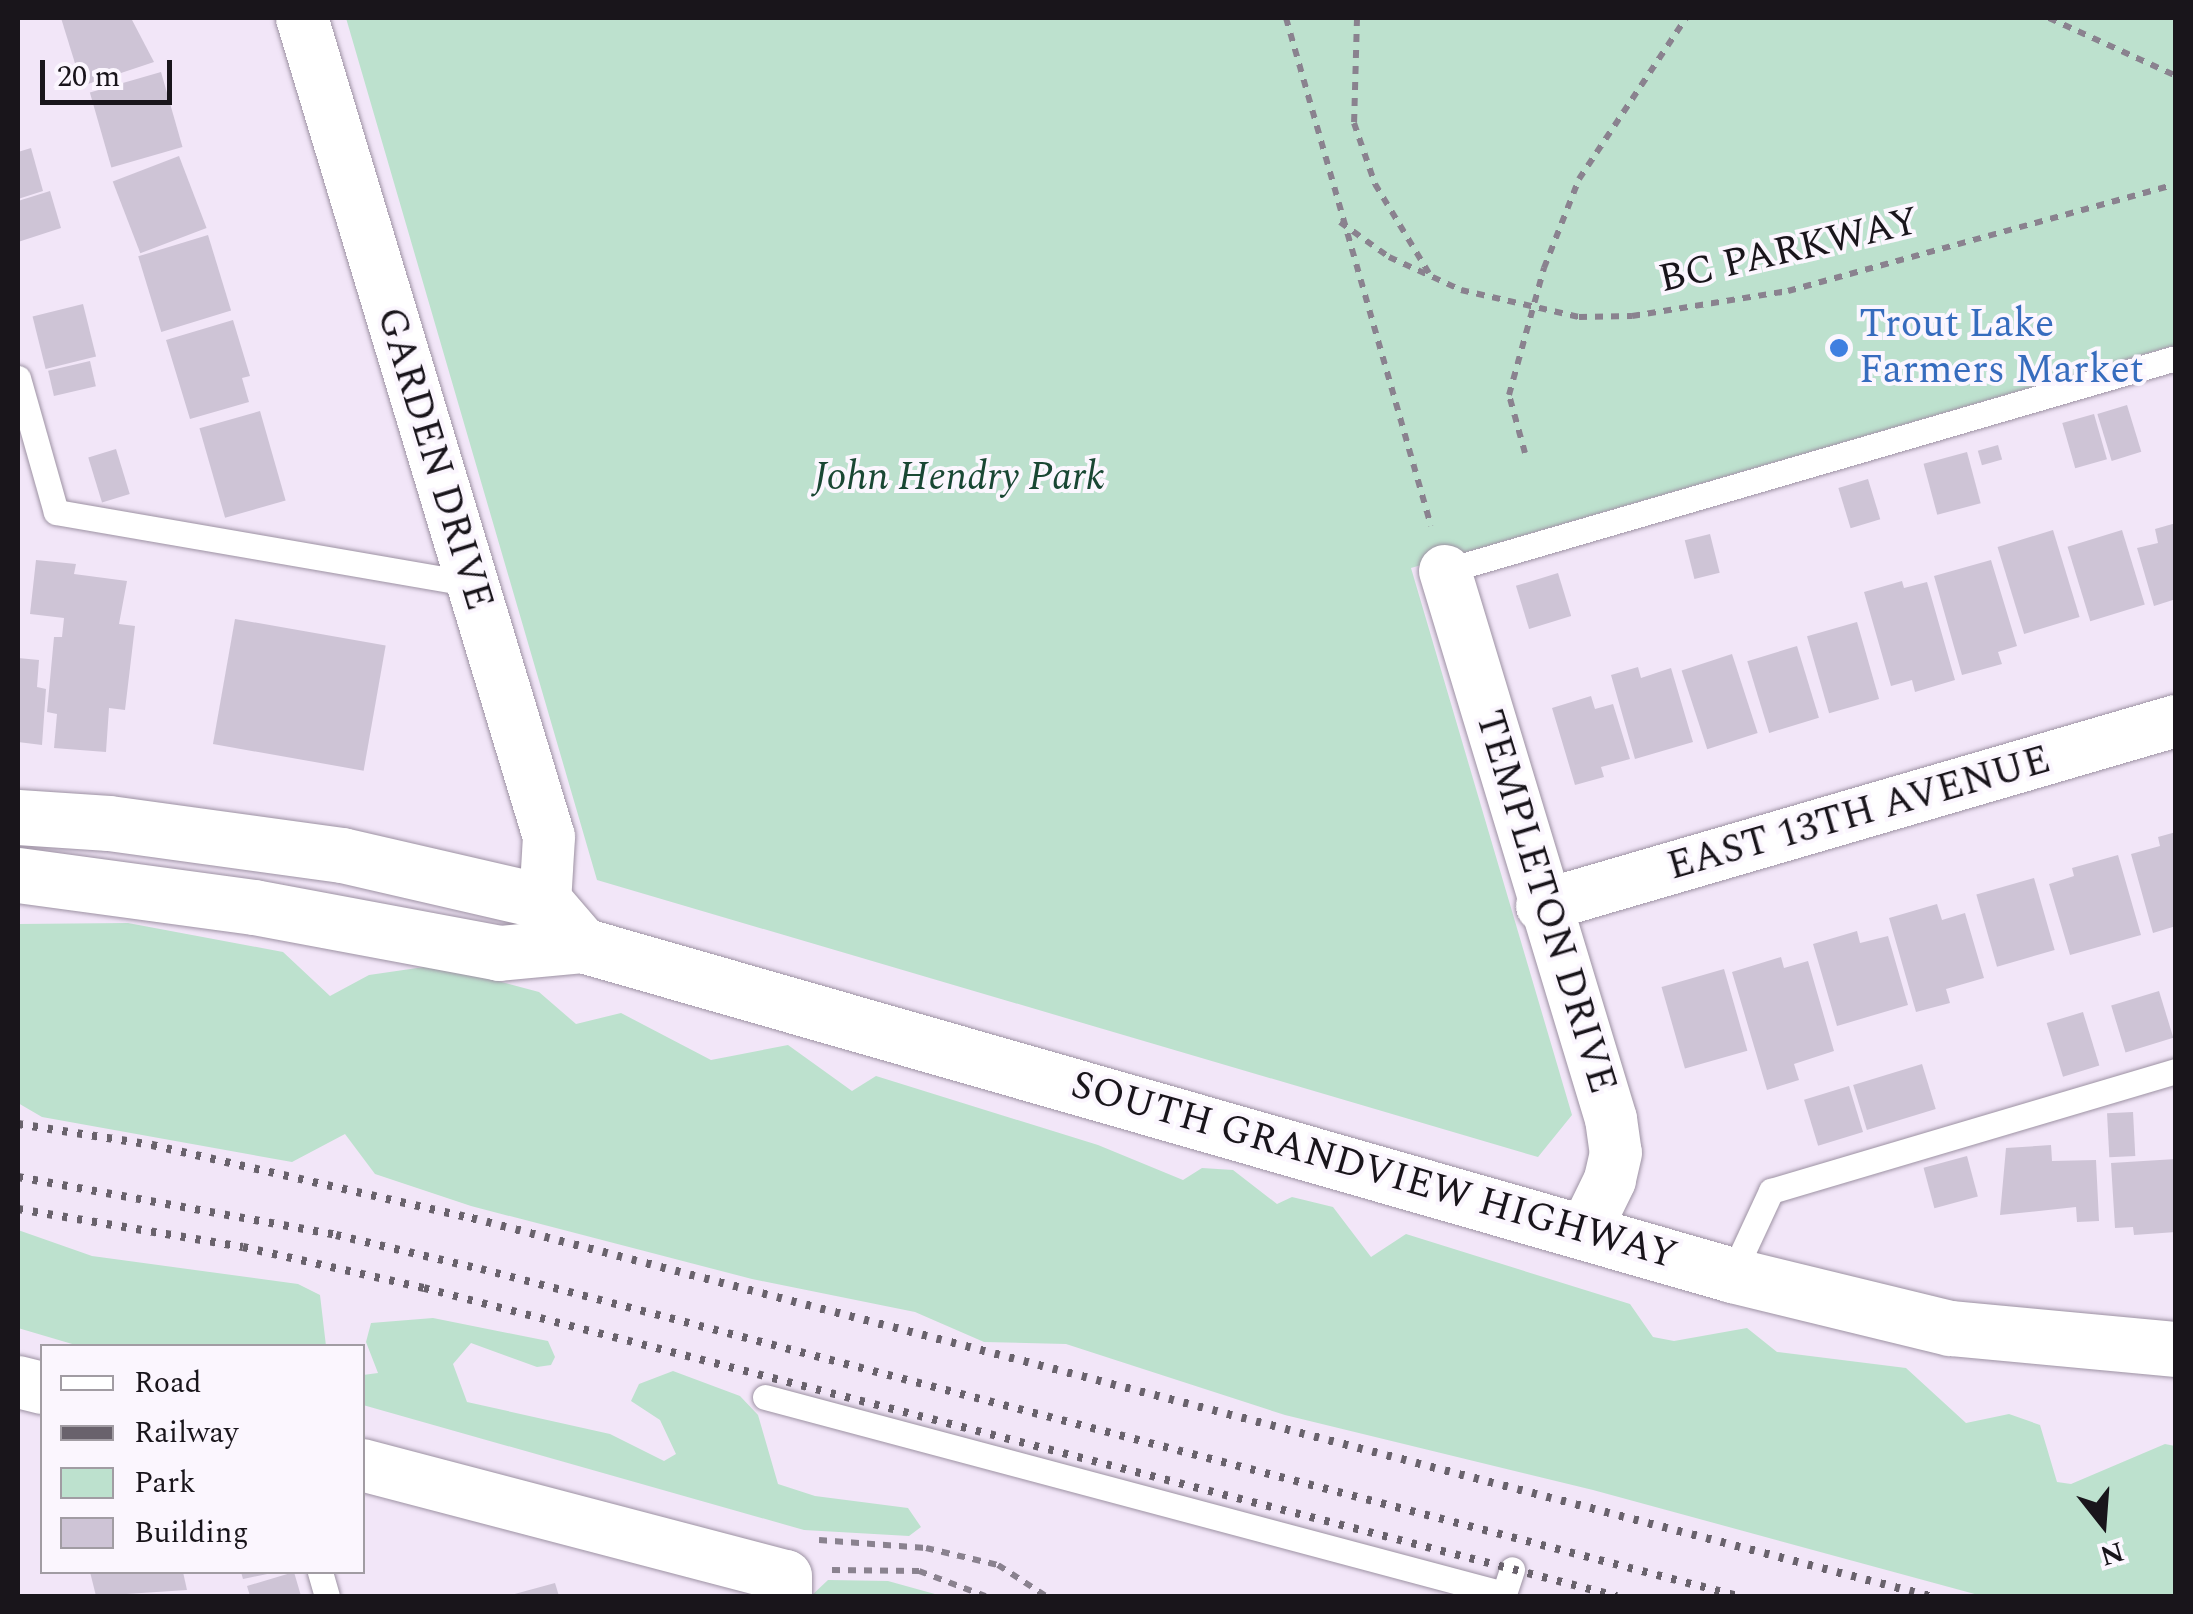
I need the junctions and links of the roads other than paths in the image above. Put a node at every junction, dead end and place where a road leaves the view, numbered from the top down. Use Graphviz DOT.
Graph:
graph roads {
  1 [pos="302,18"];
  2 [pos="2176,358"];
  3 [pos="18,378"];
  4 [pos="1446,572"];
  5 [pos="472,584"];
  6 [pos="2176,720"];
  7 [pos="18,817"];
  8 [pos="18,875"];
  9 [pos="545,902"];
  10 [pos="1542,906"];
  11 [pos="582,944"];
  12 [pos="2176,1072"];
  13 [pos="1584,1231"];
  14 [pos="1732,1275"];
  15 [pos="2176,1349"];
  16 [pos="765,1397"];
  17 [pos="365,1467"];
  18 [pos="1512,1569"];
  19 [pos="786,1586"];
  1 -- 5 [label="street, GARDEN DRIVE"];
  2 -- 4 [label="lane"];
  3 -- 5 [label="lane"];
  4 -- 10 [label="street, TEMPLETON DRIVE"];
  5 -- 9 [label="street, GARDEN DRIVE"];
  6 -- 10 [label="street, EAST 13TH AVENUE"];
  7 -- 9 [label="street"];
  8 -- 11 [label="street, SOUTH GRANDVIEW HIGHWAY"];
  9 -- 11 [label="street"];
  10 -- 13 [label="street, TEMPLETON DRIVE"];
  11 -- 13 [label="street, SOUTH GRANDVIEW HIGHWAY"];
  12 -- 14 [label="lane"];
  13 -- 14 [label="street, SOUTH GRANDVIEW HIGHWAY"];
  14 -- 15 [label="street, SOUTH GRANDVIEW HIGHWAY"];
  16 -- 18 [label="lane"];
  17 -- 19 [label="street"];
}
